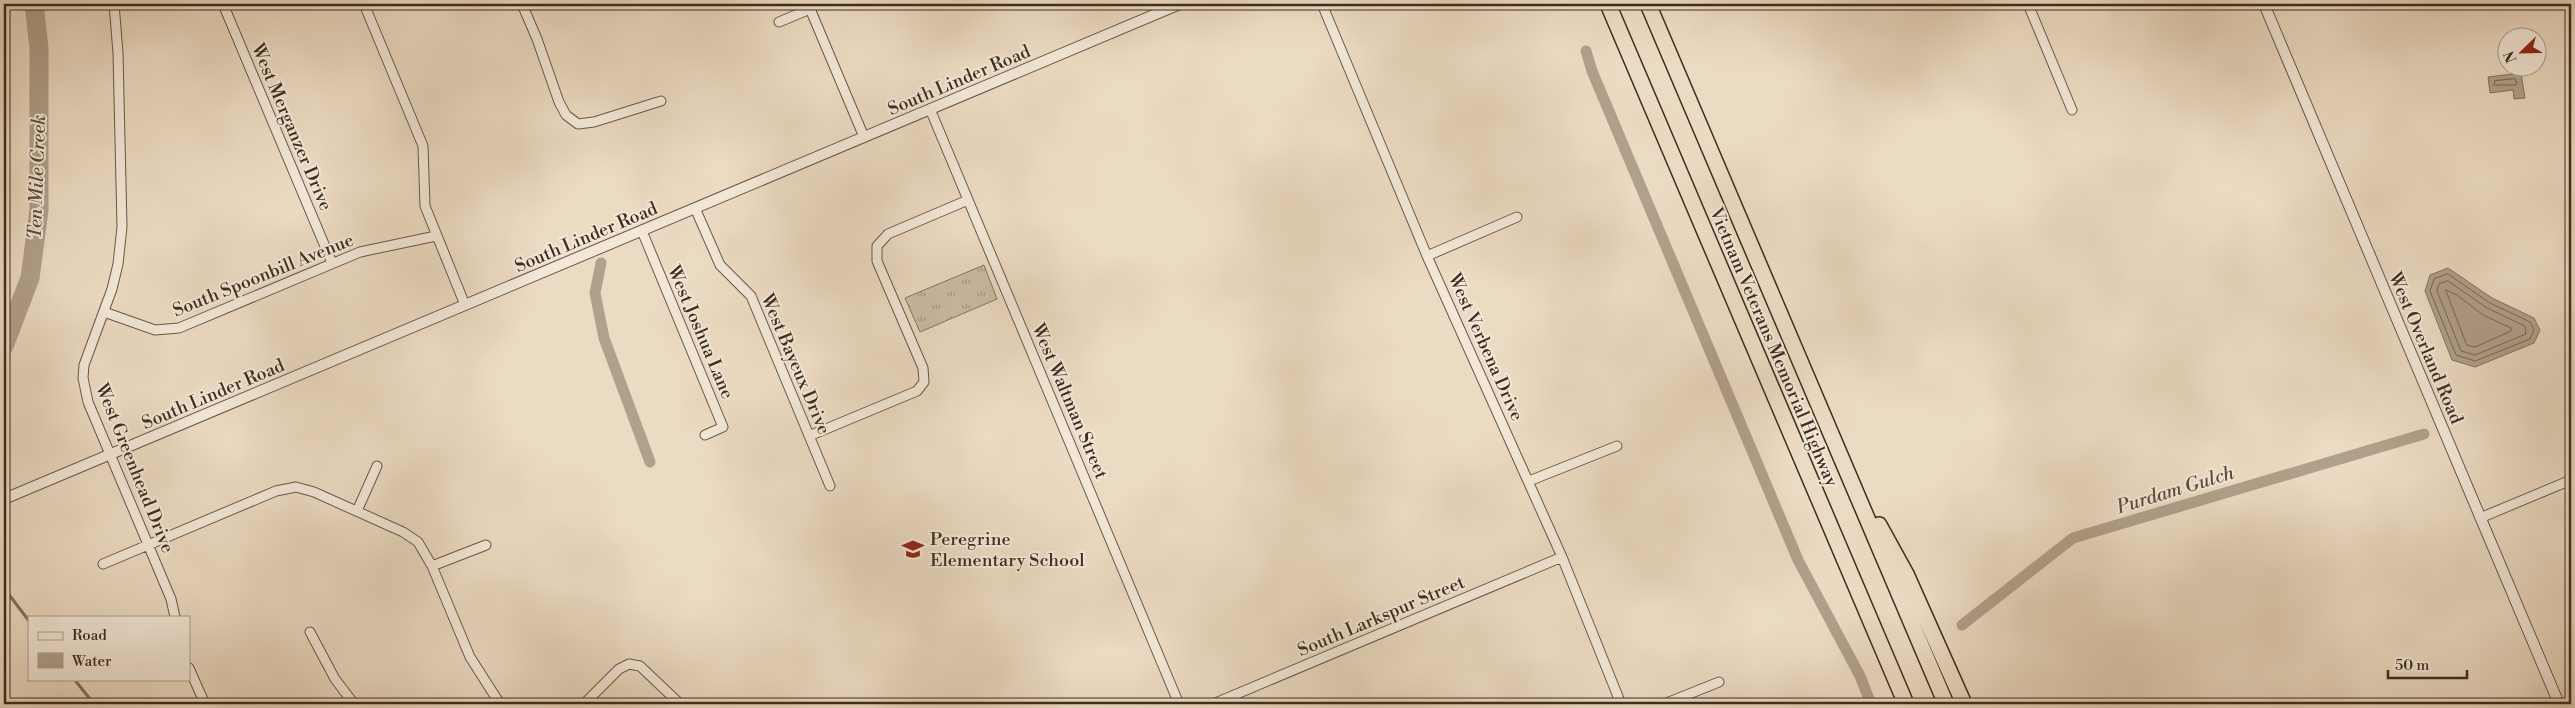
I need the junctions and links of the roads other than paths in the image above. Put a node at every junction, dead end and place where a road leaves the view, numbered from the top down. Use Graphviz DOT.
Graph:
graph roads {
  1 [pos="114,4"];
  2 [pos="223,4"];
  3 [pos="364,4"];
  4 [pos="522,4"];
  5 [pos="1180,4"];
  6 [pos="1322,4"];
  7 [pos="1608,4"];
  8 [pos="1648,4"];
  9 [pos="2028,4"];
  10 [pos="2264,4"];
  11 [pos="809,6"];
  12 [pos="779,22"];
  13 [pos="661,101"];
  14 [pos="930,110"];
  15 [pos="2072,110"];
  16 [pos="864,138"];
  17 [pos="968,200"];
  18 [pos="695,208"];
  19 [pos="1517,217"];
  20 [pos="642,231"];
  21 [pos="436,236"];
  22 [pos="1427,256"];
  23 [pos="332,263"];
  24 [pos="465,305"];
  25 [pos="104,312"];
  26 [pos="705,435"];
  27 [pos="809,436"];
  28 [pos="1617,446"];
  29 [pos="110,454"];
  30 [pos="1844,464"];
  31 [pos="377,466"];
  32 [pos="2571,480"];
  33 [pos="1529,481"];
  34 [pos="830,486"];
  35 [pos="4,499"];
  36 [pos="357,511"];
  37 [pos="2480,518"];
  38 [pos="148,545"];
  39 [pos="486,545"];
  40 [pos="1562,557"];
  41 [pos="103,564"];
  42 [pos="432,566"];
  43 [pos="175,616"];
  44 [pos="310,632"];
  45 [pos="190,670"];
  46 [pos="1719,682"];
  47 [pos="205,704"];
  48 [pos="354,704"];
  49 [pos="500,704"];
  50 [pos="584,704"];
  51 [pos="680,704"];
  52 [pos="1179,704"];
  53 [pos="1213,704"];
  54 [pos="1621,704"];
  55 [pos="1664,704"];
  56 [pos="1906,704"];
  57 [pos="1946,704"];
  58 [pos="1964,704"];
  59 [pos="2559,704"];
  1 -- 25 [label="street, West Greenhead Drive"];
  2 -- 23 [label="street, West Merganzer Drive"];
  3 -- 21 [label="street"];
  4 -- 13 [label="street"];
  5 -- 14 [label="street, South Linder Road"];
  6 -- 22 [label="street, West Verbena Drive"];
  7 -- 56 [label="highway, Vietnam Veterans Memorial Highway"];
  8 -- 30 [label="highway, Vietnam Veterans Memorial Highway"];
  9 -- 15 [label="street"];
  10 -- 37 [label="street, West Overland Road"];
  11 -- 12 [label="street"];
  11 -- 16 [label="street"];
  14 -- 16 [label="street, South Linder Road"];
  14 -- 17 [label="street, West Waltman Street"];
  16 -- 18 [label="street, South Linder Road"];
  17 -- 27 [label="street"];
  17 -- 52 [label="street, West Waltman Street"];
  18 -- 20 [label="street, South Linder Road"];
  18 -- 27 [label="street, West Bayeux Drive"];
  19 -- 22 [label="street"];
  20 -- 24 [label="street, South Linder Road"];
  20 -- 26 [label="street, West Joshua Lane"];
  21 -- 23 [label="street, South Spoonbill Avenue"];
  21 -- 24 [label="street"];
  22 -- 33 [label="street, West Verbena Drive"];
  23 -- 25 [label="street, South Spoonbill Avenue"];
  24 -- 29 [label="street, South Linder Road"];
  25 -- 29 [label="street, West Greenhead Drive"];
  27 -- 34 [label="street, West Bayeux Drive"];
  28 -- 33 [label="street"];
  29 -- 35 [label="street, South Linder Road"];
  29 -- 38 [label="street, West Greenhead Drive"];
  30 -- 57 [label="highway, Vietnam Veterans Memorial Highway"];
  30 -- 58 [label="highway"];
  31 -- 36 [label="street"];
  32 -- 37 [label="street"];
  33 -- 40 [label="street, West Verbena Drive"];
  36 -- 38 [label="street"];
  36 -- 42 [label="street"];
  37 -- 59 [label="street, West Overland Road"];
  38 -- 41 [label="street"];
  38 -- 43 [label="street, West Greenhead Drive"];
  39 -- 42 [label="street"];
  40 -- 53 [label="street, South Larkspur Street"];
  40 -- 54 [label="street, West Verbena Drive"];
  42 -- 49 [label="street"];
  44 -- 48 [label="street"];
  45 -- 47 [label="street"];
  46 -- 55 [label="street"];
  50 -- 51 [label="street"];
}
